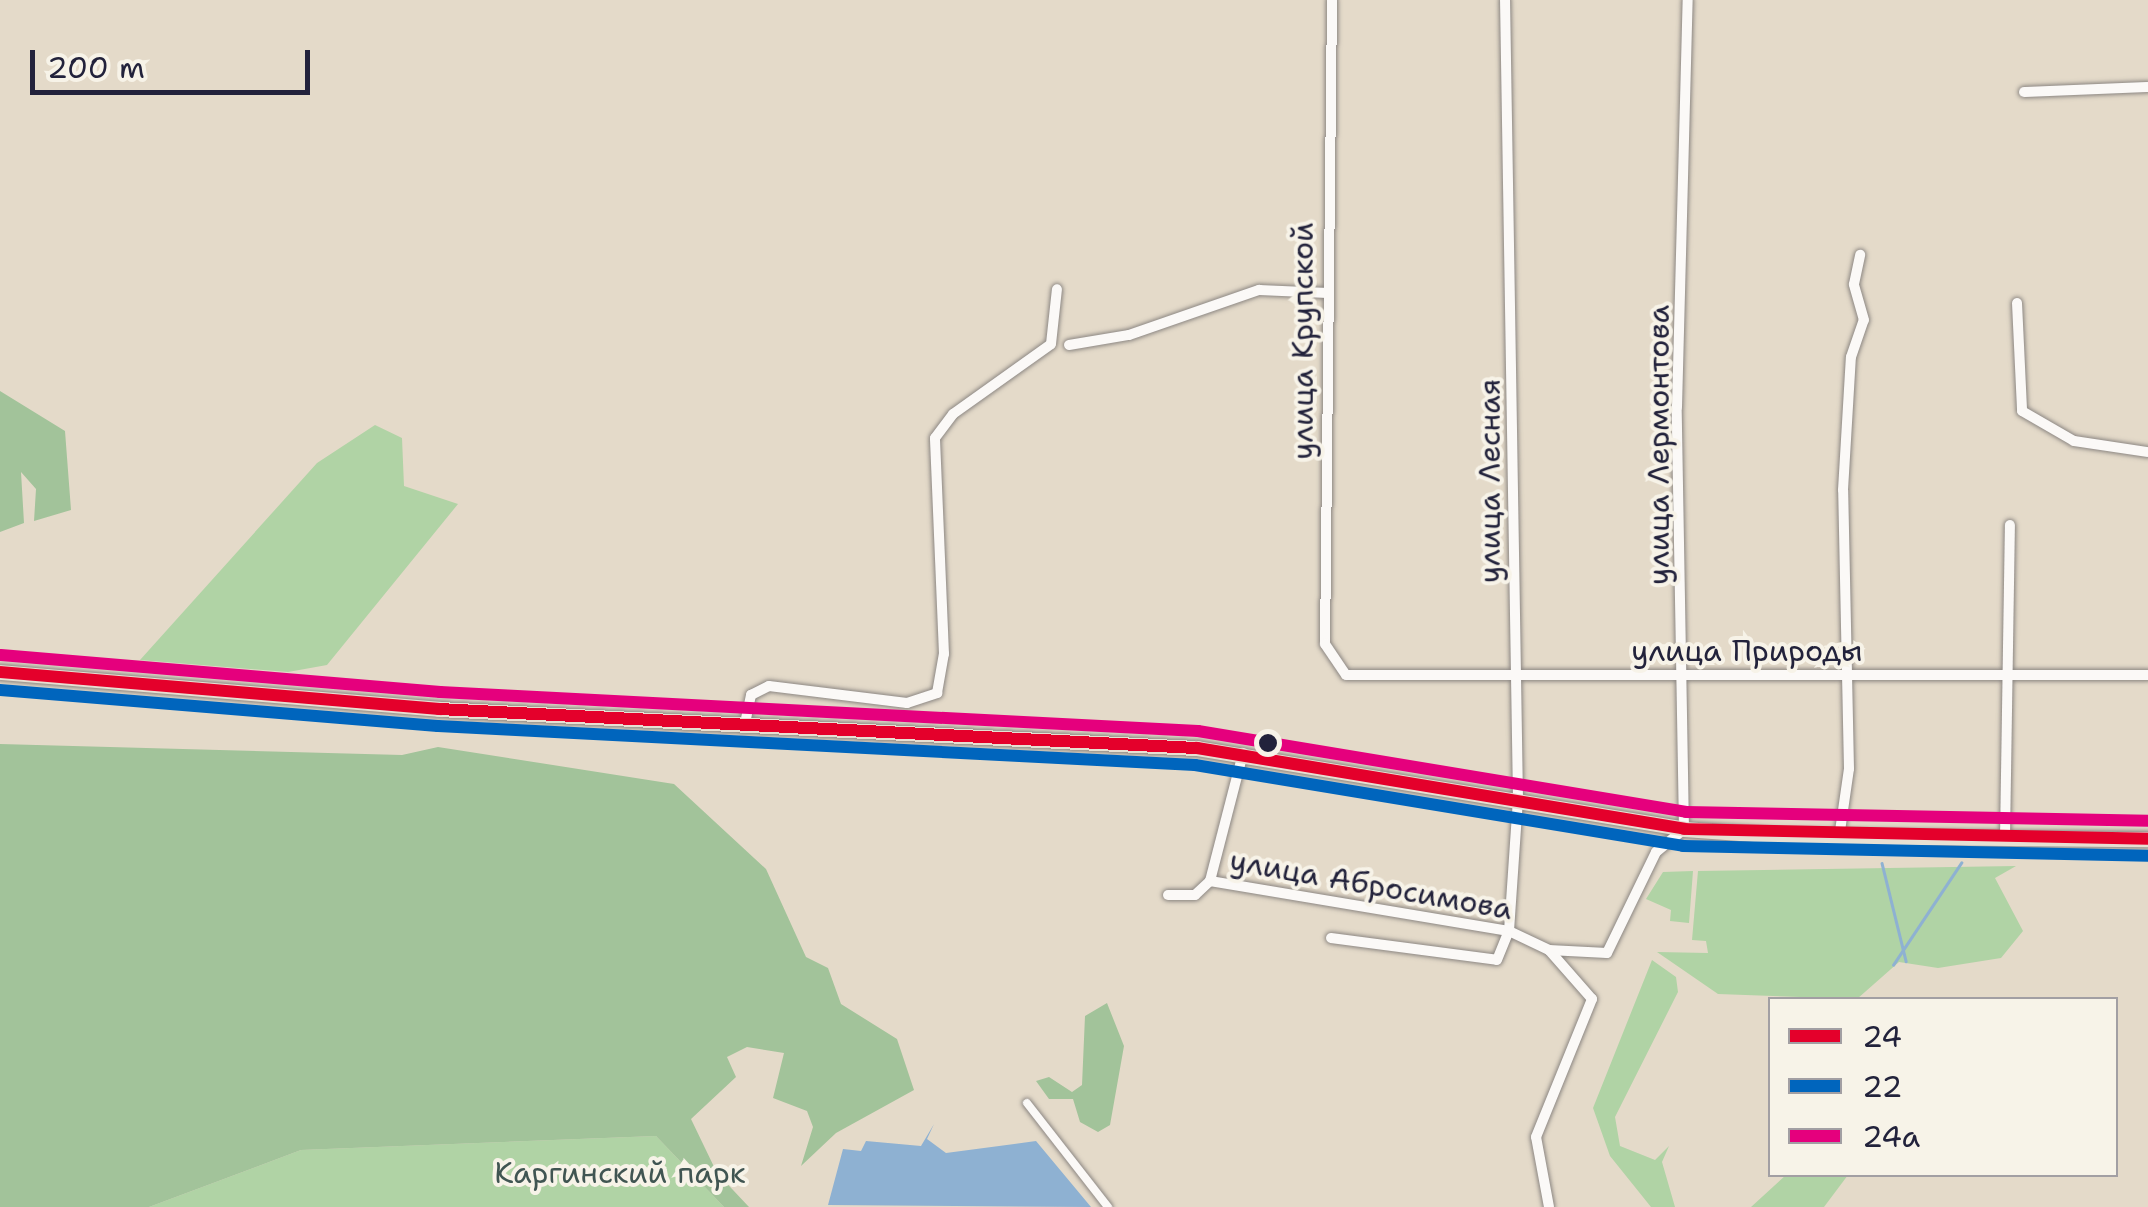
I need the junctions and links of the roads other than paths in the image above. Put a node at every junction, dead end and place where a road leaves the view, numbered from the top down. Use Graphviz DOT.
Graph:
graph roads {
  1 [pos="1332,0"];
  2 [pos="1505,0"];
  3 [pos="1688,0"];
  4 [pos="2148,87"];
  5 [pos="2024,92"];
  6 [pos="1860,255"];
  7 [pos="1056,289"];
  8 [pos="1328,293"];
  9 [pos="2017,303"];
  10 [pos="1069,345"];
  11 [pos="2148,452"];
  12 [pos="2010,525"];
  13 [pos="0,672"];
  14 [pos="1346,675"];
  15 [pos="2148,675"];
  16 [pos="1517,676"];
  17 [pos="1686,676"];
  18 [pos="2008,677"];
  19 [pos="1846,681"];
  20 [pos="744,728"];
  21 [pos="1244,753"];
  22 [pos="1518,799"];
  23 [pos="1684,829"];
  24 [pos="1840,838"];
  25 [pos="2005,838"];
  26 [pos="2148,839"];
  27 [pos="1210,881"];
  28 [pos="1168,896"];
  29 [pos="1508,931"];
  30 [pos="1331,938"];
  31 [pos="1549,950"];
  32 [pos="1026,1102"];
  33 [pos="1108,1207"];
  34 [pos="1549,1207"];
  1 -- 8 [label="street, улица Крупской"];
  2 -- 16 [label="street, улица Лесная"];
  3 -- 17 [label="street, улица Лермонтова"];
  4 -- 5 [label="street"];
  6 -- 19 [label="street"];
  7 -- 20 [label="street"];
  8 -- 10 [label="street"];
  8 -- 14 [label="street, улица Крупской"];
  9 -- 11 [label="street"];
  12 -- 18 [label="street"];
  13 -- 20 [label="main road"];
  14 -- 16 [label="street, улица Природы"];
  15 -- 18 [label="street, улица Природы"];
  16 -- 17 [label="street, улица Природы"];
  16 -- 22 [label="street, улица Лесная"];
  17 -- 19 [label="street, улица Природы"];
  17 -- 23 [label="street, улица Лермонтова"];
  18 -- 19 [label="street, улица Природы"];
  18 -- 25 [label="street"];
  19 -- 24 [label="street"];
  20 -- 21 [label="main road"];
  21 -- 22 [label="main road"];
  21 -- 27 [label="street"];
  22 -- 23 [label="main road"];
  22 -- 29 [label="street, улица Лесная"];
  23 -- 24 [label="main road"];
  23 -- 31 [label="street, улица Абросимова"];
  24 -- 25 [label="main road"];
  25 -- 26 [label="main road"];
  27 -- 28 [label="street"];
  27 -- 29 [label="street, улица Абросимова"];
  29 -- 30 [label="street, улица Лесная"];
  29 -- 31 [label="street, улица Абросимова"];
  31 -- 34 [label="street"];
  32 -- 33 [label="street"];
}
